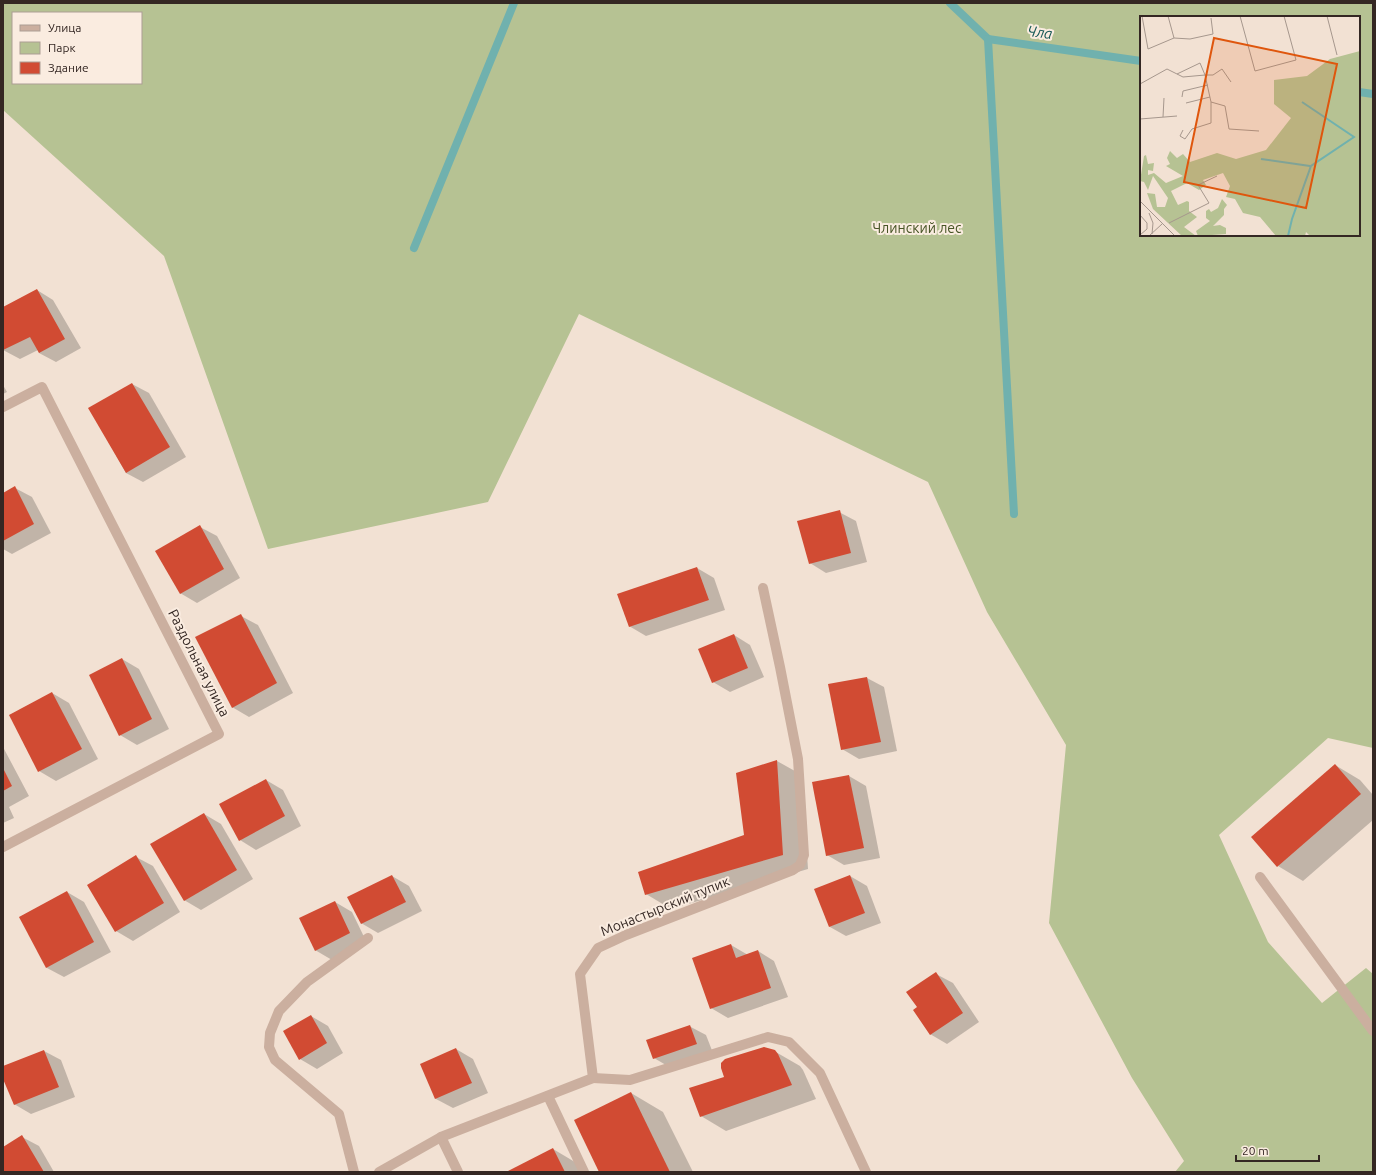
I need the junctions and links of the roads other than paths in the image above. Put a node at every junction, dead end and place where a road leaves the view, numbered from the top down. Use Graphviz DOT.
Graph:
graph roads {
  1 [pos="3,407"];
  2 [pos="763,588"];
  3 [pos="3,847"];
  4 [pos="1260,877"];
  5 [pos="368,938"];
  6 [pos="1373,1031"];
  7 [pos="593,1078"];
  8 [pos="548,1096"];
  9 [pos="441,1138"];
  10 [pos="354,1172"];
  11 [pos="380,1172"];
  12 [pos="458,1172"];
  13 [pos="584,1172"];
  14 [pos="866,1172"];
  1 -- 3 [label="street, Раздольная улица"];
  2 -- 7 [label="street, Монастырский тупик"];
  4 -- 6 [label="street"];
  5 -- 10 [label="street"];
  7 -- 8 [label="street"];
  7 -- 14 [label="street"];
  8 -- 9 [label="street"];
  8 -- 13 [label="street"];
  9 -- 11 [label="street"];
  9 -- 12 [label="street"];
}
